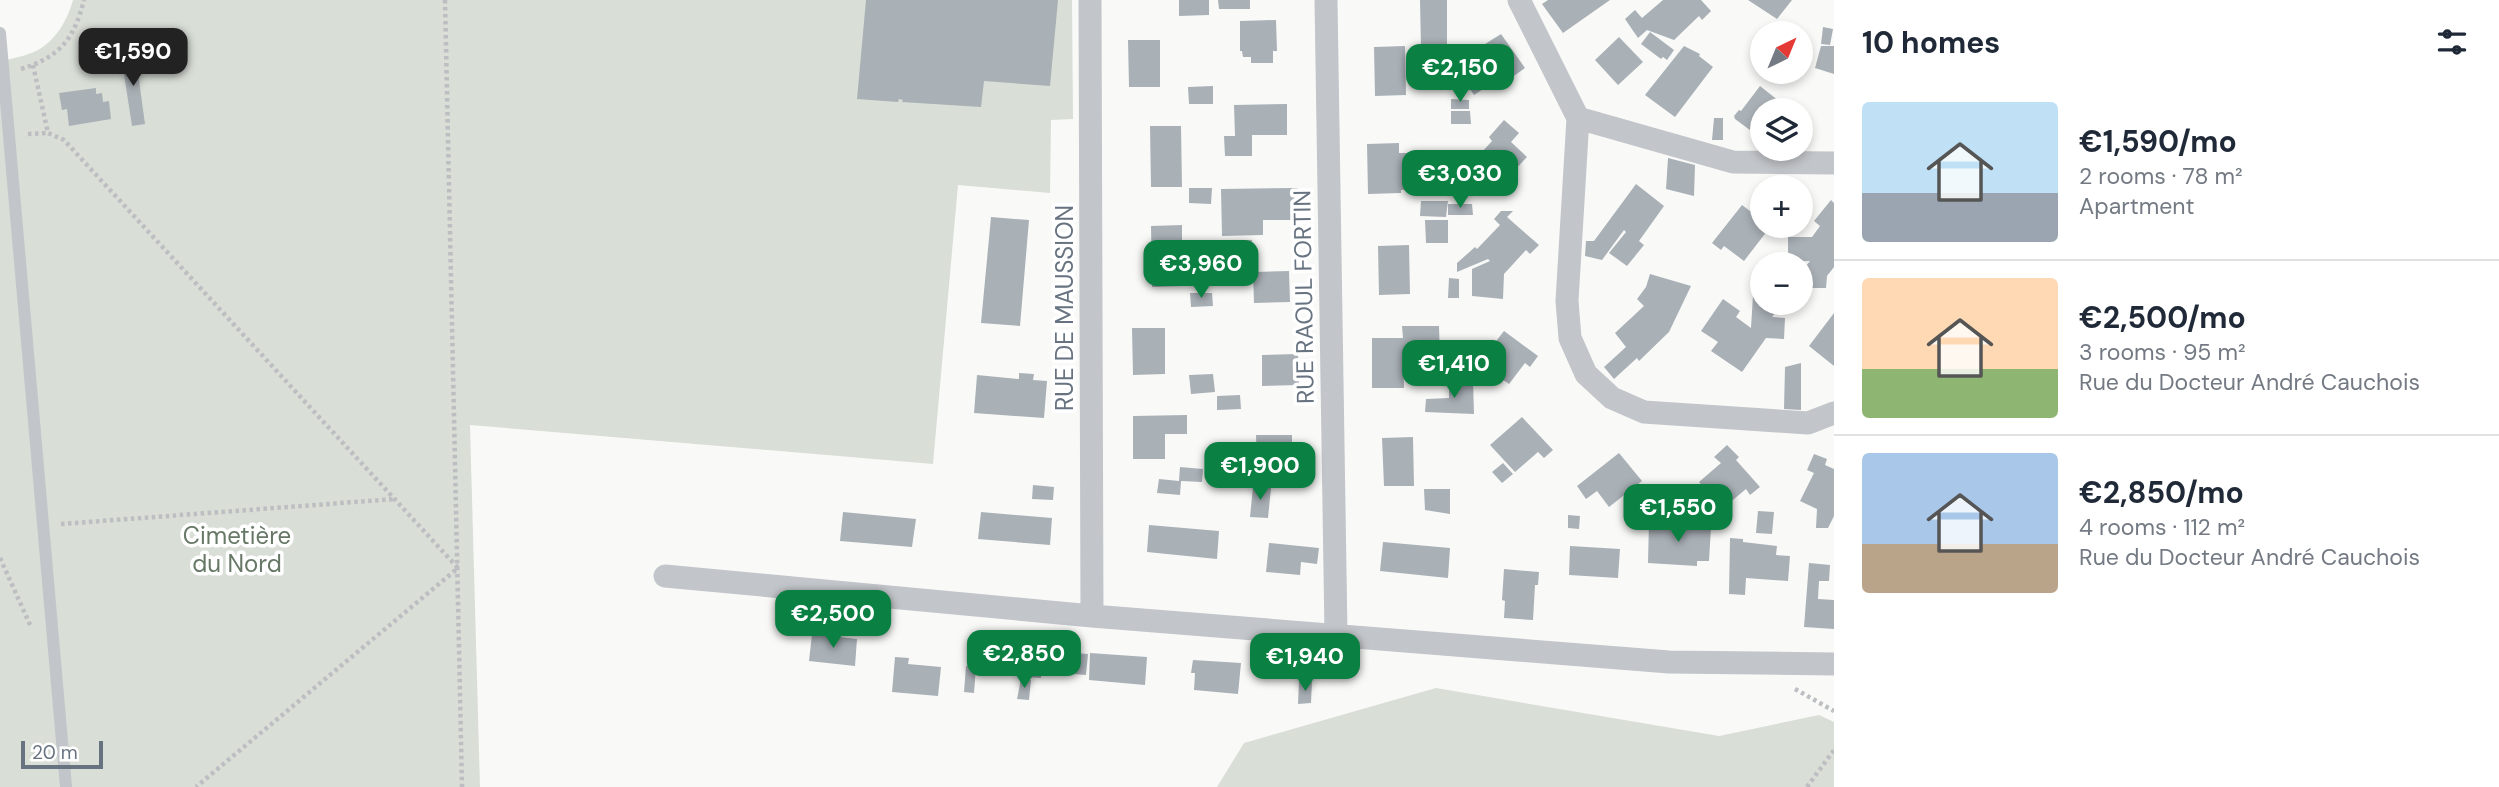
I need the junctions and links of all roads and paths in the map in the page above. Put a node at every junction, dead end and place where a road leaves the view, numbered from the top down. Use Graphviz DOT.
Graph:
graph roads {
  1 [pos="84,0"];
  2 [pos="445,0"];
  3 [pos="1090,0"];
  4 [pos="1326,0"];
  5 [pos="1519,0"];
  6 [pos="0,33"];
  7 [pos="33,65"];
  8 [pos="4,74"];
  9 [pos="1578,118"];
  10 [pos="1834,163"];
  11 [pos="1834,414"];
  12 [pos="395,499"];
  13 [pos="43,526"];
  14 [pos="0,558"];
  15 [pos="458,568"];
  16 [pos="3,571"];
  17 [pos="665,576"];
  18 [pos="1092,616"];
  19 [pos="34,634"];
  20 [pos="1336,634"];
  21 [pos="1834,664"];
  22 [pos="1834,750"];
  23 [pos="66,787"];
  24 [pos="196,787"];
  25 [pos="462,787"];
  26 [pos="1807,787"];
  1 -- 7 [label="path"];
  2 -- 15 [label="path"];
  3 -- 18 [label="street, RUE DE MAUSSION"];
  4 -- 20 [label="street, RUE RAOUL FORTIN"];
  5 -- 9 [label="street"];
  6 -- 8 [label="lane"];
  7 -- 8 [label="path"];
  7 -- 12 [label="path"];
  8 -- 13 [label="lane"];
  9 -- 10 [label="street"];
  9 -- 11 [label="street"];
  12 -- 13 [label="path"];
  12 -- 15 [label="path"];
  13 -- 23 [label="lane"];
  14 -- 16 [label="path"];
  15 -- 24 [label="path"];
  15 -- 25 [label="path"];
  16 -- 19 [label="path"];
  17 -- 18 [label="street"];
  18 -- 20 [label="street"];
  20 -- 21 [label="street"];
  22 -- 26 [label="path"];
}
